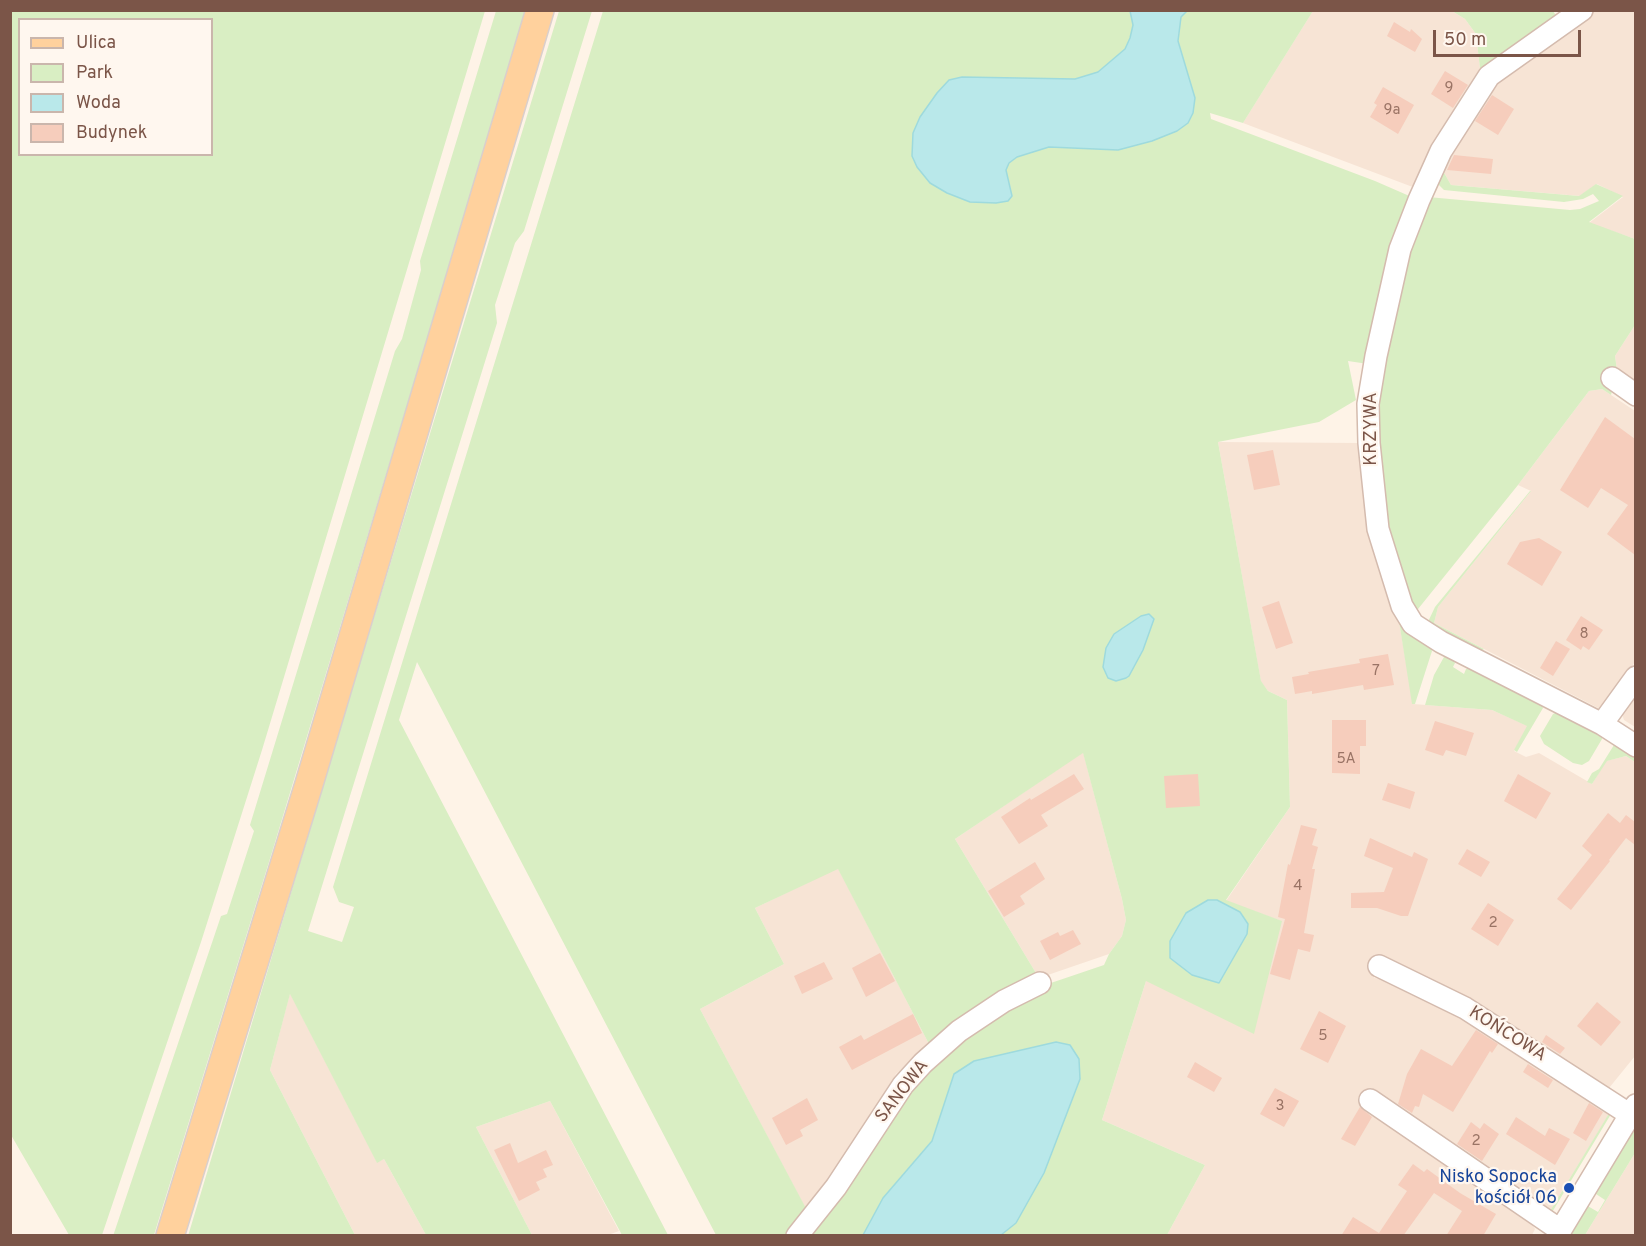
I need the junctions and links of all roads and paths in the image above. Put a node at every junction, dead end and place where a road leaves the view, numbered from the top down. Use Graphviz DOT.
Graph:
graph roads {
  1 [pos="540,10"];
  2 [pos="1582,10"];
  3 [pos="1612,378"];
  4 [pos="1635,394"];
  5 [pos="1635,677"];
  6 [pos="1602,724"];
  7 [pos="1635,746"];
  8 [pos="1379,966"];
  9 [pos="1040,983"];
  10 [pos="1370,1100"];
  11 [pos="1632,1109"];
  12 [pos="1559,1233"];
  13 [pos="170,1236"];
  14 [pos="797,1236"];
  1 -- 13 [label="main road"];
  2 -- 6 [label="street, KRZYWA"];
  3 -- 4 [label="street"];
  5 -- 6 [label="street"];
  6 -- 7 [label="street, KRZYWA"];
  8 -- 11 [label="street, KOŃCOWA"];
  9 -- 14 [label="street, SANOWA"];
  10 -- 12 [label="street"];
  11 -- 12 [label="street"];
}
